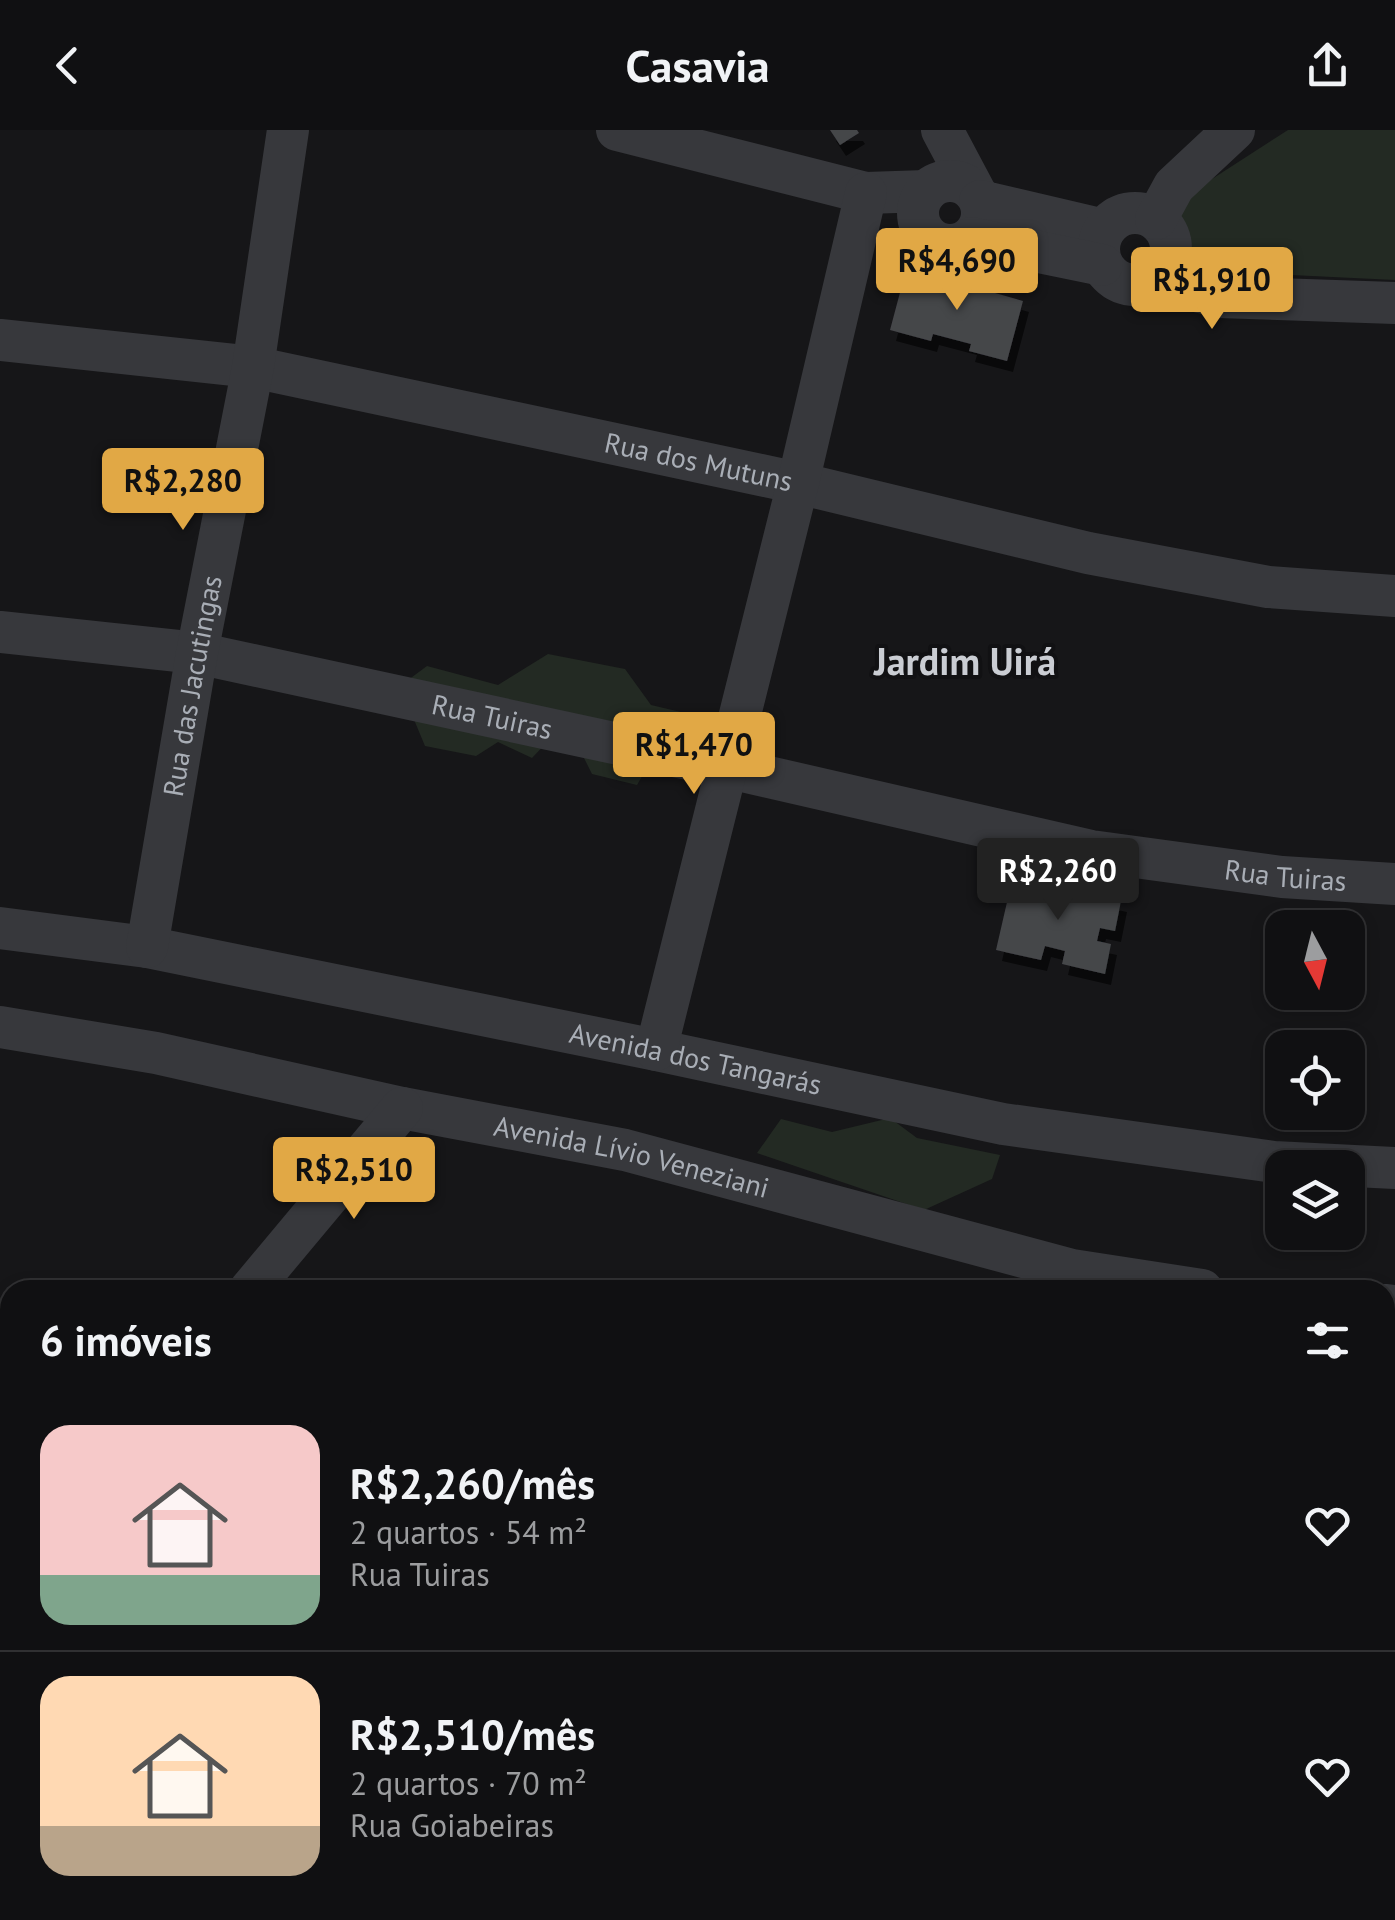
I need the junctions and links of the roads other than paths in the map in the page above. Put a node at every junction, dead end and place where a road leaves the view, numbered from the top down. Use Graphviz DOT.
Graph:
graph roads {
  1 [pos="288,130"];
  2 [pos="939,130"];
  3 [pos="1234,130"];
  4 [pos="625,131"];
  5 [pos="866,194"];
  6 [pos="951,205"];
  7 [pos="1103,248"];
  8 [pos="1160,250"];
  9 [pos="1395,303"];
  10 [pos="0,340"];
  11 [pos="253,368"];
  12 [pos="798,484"];
  13 [pos="1395,596"];
  14 [pos="0,632"];
  15 [pos="196,653"];
  16 [pos="725,766"];
  17 [pos="1395,884"];
  18 [pos="0,928"];
  19 [pos="147,948"];
  20 [pos="0,1027"];
  21 [pos="656,1050"];
  22 [pos="402,1108"];
  23 [pos="1395,1168"];
  24 [pos="258,1280"];
  25 [pos="1137,1280"];
  1 -- 11 [label="street, Rua das Jacutingas"];
  2 -- 6 [label="street"];
  3 -- 8 [label="street"];
  4 -- 5 [label="street"];
  5 -- 6 [label="street"];
  5 -- 12 [label="street"];
  6 -- 7 [label="street"];
  7 -- 8 [label="street"];
  7 -- 8 [label="street"];
  8 -- 9 [label="street"];
  10 -- 11 [label="street, Rua dos Mutuns"];
  11 -- 12 [label="street, Rua dos Mutuns"];
  11 -- 15 [label="street, Rua das Jacutingas"];
  12 -- 13 [label="street, Rua dos Mutuns"];
  12 -- 16 [label="street"];
  14 -- 15 [label="street, Rua Tuiras"];
  15 -- 16 [label="street, Rua Tuiras"];
  15 -- 19 [label="street, Rua das Jacutingas"];
  16 -- 17 [label="street, Rua Tuiras"];
  16 -- 21 [label="street"];
  18 -- 19 [label="street, Avenida dos Tangarás"];
  19 -- 21 [label="street, Avenida dos Tangarás"];
  20 -- 22 [label="street, Avenida Lívio Veneziani"];
  21 -- 23 [label="street, Avenida dos Tangarás"];
  22 -- 24 [label="street"];
  22 -- 25 [label="street, Avenida Lívio Veneziani"];
}
